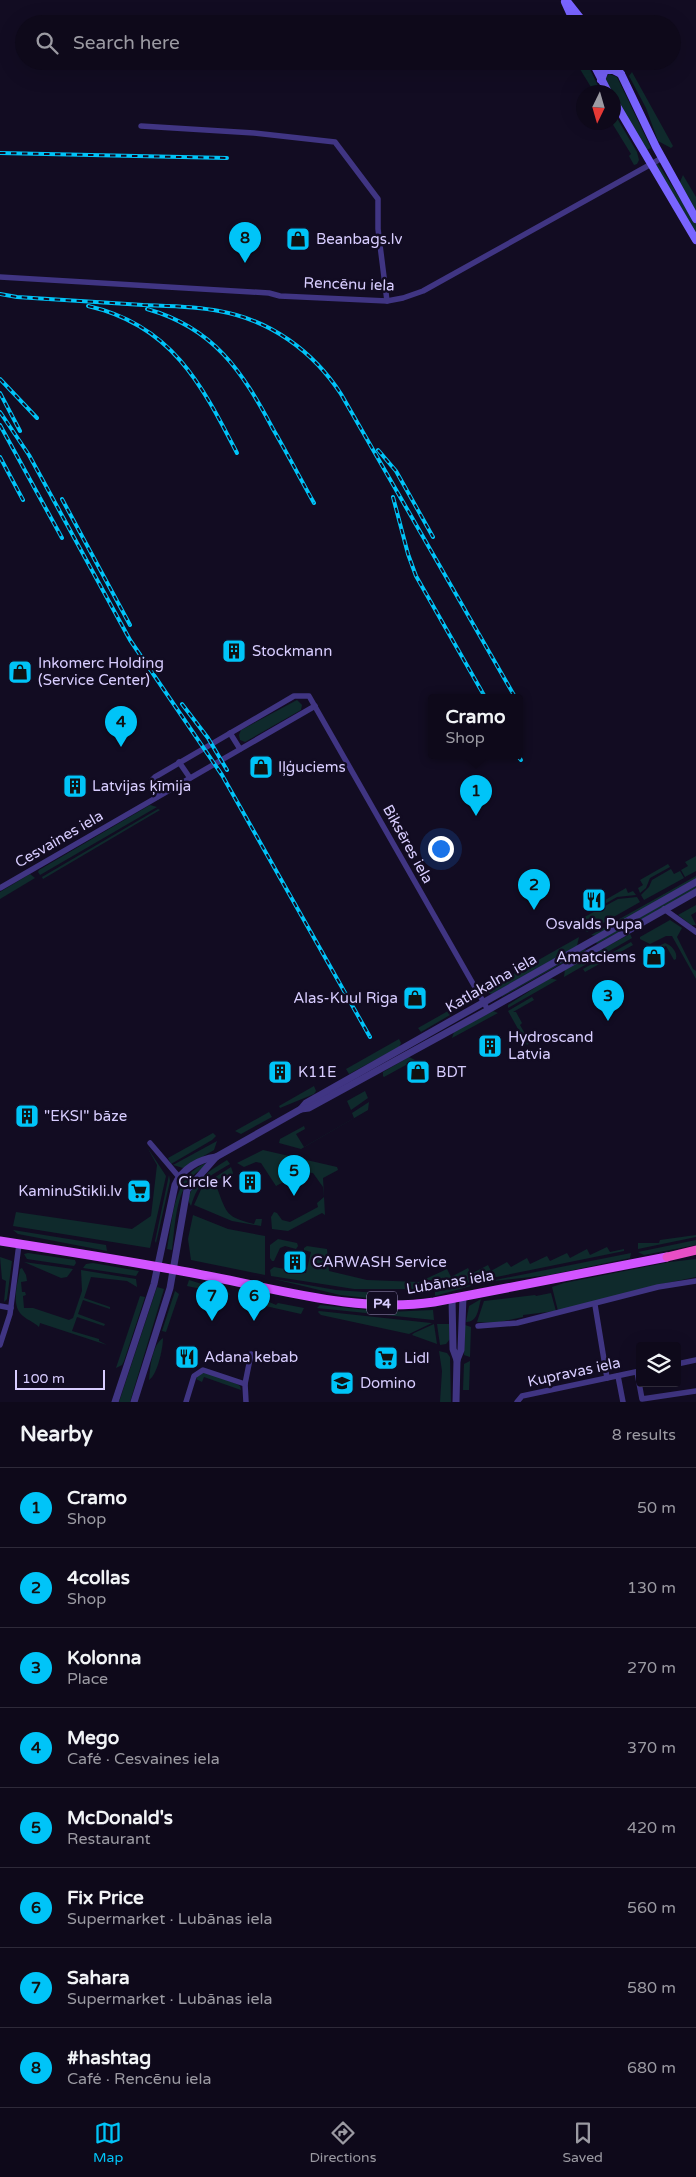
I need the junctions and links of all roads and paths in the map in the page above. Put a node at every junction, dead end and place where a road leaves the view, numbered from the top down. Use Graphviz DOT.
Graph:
graph roads {
  1 [pos="565,0"];
  2 [pos="571,15"];
  3 [pos="578,15"];
  4 [pos="596,70"];
  5 [pos="619,70"];
  6 [pos="621,74"];
  7 [pos="601,80"];
  8 [pos="604,85"];
  9 [pos="621,114"];
  10 [pos="140,126"];
  11 [pos="662,158"];
  12 [pos="651,165"];
  13 [pos="696,219"];
  14 [pos="696,240"];
  15 [pos="0,277"];
  16 [pos="386,300"];
  17 [pos="315,706"];
  18 [pos="230,733"];
  19 [pos="240,749"];
  20 [pos="180,762"];
  21 [pos="190,778"];
  22 [pos="157,797"];
  23 [pos="696,882"];
  24 [pos="0,888"];
  25 [pos="696,892"];
  26 [pos="664,909"];
  27 [pos="696,932"];
  28 [pos="483,1002"];
  29 [pos="488,1010"];
  30 [pos="301,1109"];
  31 [pos="150,1143"];
  32 [pos="216,1157"];
  33 [pos="179,1177"];
  34 [pos="0,1241"];
  35 [pos="19,1244"];
  36 [pos="696,1250"];
  37 [pos="696,1256"];
  38 [pos="667,1257"];
  39 [pos="158,1266"];
  40 [pos="173,1269"];
  41 [pos="696,1281"];
  42 [pos="463,1296"];
  43 [pos="452,1298"];
  44 [pos="595,1305"];
  45 [pos="0,1306"];
  46 [pos="11,1308"];
  47 [pos="478,1326"];
  48 [pos="0,1345"];
  49 [pos="251,1354"];
  50 [pos="457,1360"];
  51 [pos="696,1360"];
  52 [pos="681,1363"];
  53 [pos="636,1372"];
  54 [pos="618,1376"];
  55 [pos="607,1378"];
  56 [pos="246,1384"];
  57 [pos="640,1387"];
  58 [pos="696,1390"];
  59 [pos="115,1402"];
  60 [pos="134,1402"];
  61 [pos="186,1402"];
  62 [pos="246,1402"];
  63 [pos="456,1402"];
  64 [pos="517,1402"];
  65 [pos="622,1402"];
  1 -- 2 [label="main road"];
  1 -- 3 [label="main road"];
  4 -- 7 [label="main road"];
  5 -- 6 [label="main road"];
  6 -- 7 [label="main road"];
  6 -- 11 [label="main road"];
  7 -- 8 [label="main road"];
  9 -- 12 [label="main road"];
  10 -- 16 [label="street"];
  11 -- 12 [label="street, Rencēnu iela"];
  11 -- 13 [label="main road"];
  12 -- 14 [label="main road"];
  12 -- 16 [label="street, Rencēnu iela"];
  15 -- 16 [label="street, Rencēnu iela"];
  17 -- 18 [label="street, Biksēres iela"];
  17 -- 19 [label="street, Cesvaines iela"];
  17 -- 28 [label="street, Biksēres iela"];
  18 -- 19 [label="street"];
  18 -- 20 [label="street"];
  19 -- 21 [label="street, Cesvaines iela"];
  20 -- 21 [label="street"];
  20 -- 22 [label="street"];
  21 -- 22 [label="street, Cesvaines iela"];
  22 -- 24 [label="street, Cesvaines iela"];
  23 -- 28 [label="street, Katlakalna iela"];
  25 -- 26 [label="street, Katlakalna iela"];
  26 -- 27 [label="street"];
  26 -- 29 [label="street, Katlakalna iela"];
  28 -- 29 [label="street, Biksēres iela"];
  28 -- 30 [label="street, Katlakalna iela"];
  29 -- 30 [label="street, Katlakalna iela"];
  30 -- 32 [label="street, Katlakalna iela"];
  31 -- 33 [label="street"];
  32 -- 33 [label="street, Katlakalna iela"];
  32 -- 40 [label="street, Katlakalna iela"];
  33 -- 39 [label="street"];
  34 -- 35 [label="main road, Lubānas iela / P4"];
  35 -- 39 [label="main road, Lubānas iela / P4"];
  35 -- 46 [label="street"];
  36 -- 38 [label="highway, Lubānas iela / P4"];
  37 -- 38 [label="highway, Lubānas iela / P4"];
  38 -- 42 [label="main road, Lubānas iela / P4"];
  39 -- 40 [label="main road, Lubānas iela / P4"];
  39 -- 59 [label="street"];
  40 -- 43 [label="main road, Lubānas iela / P4"];
  40 -- 60 [label="street, Katlakalna iela"];
  41 -- 44 [label="street"];
  42 -- 43 [label="main road, Lubānas iela / P4"];
  42 -- 50 [label="street"];
  43 -- 50 [label="street"];
  44 -- 47 [label="street"];
  44 -- 55 [label="street"];
  45 -- 46 [label="street"];
  46 -- 48 [label="street"];
  49 -- 56 [label="street"];
  50 -- 63 [label="street"];
  51 -- 52 [label="street"];
  53 -- 54 [label="street, Kupravas iela"];
  54 -- 55 [label="street, Kupravas iela"];
  54 -- 65 [label="street"];
  55 -- 64 [label="street, Kupravas iela"];
  56 -- 61 [label="street"];
  56 -- 62 [label="street"];
  57 -- 58 [label="street"];
}
